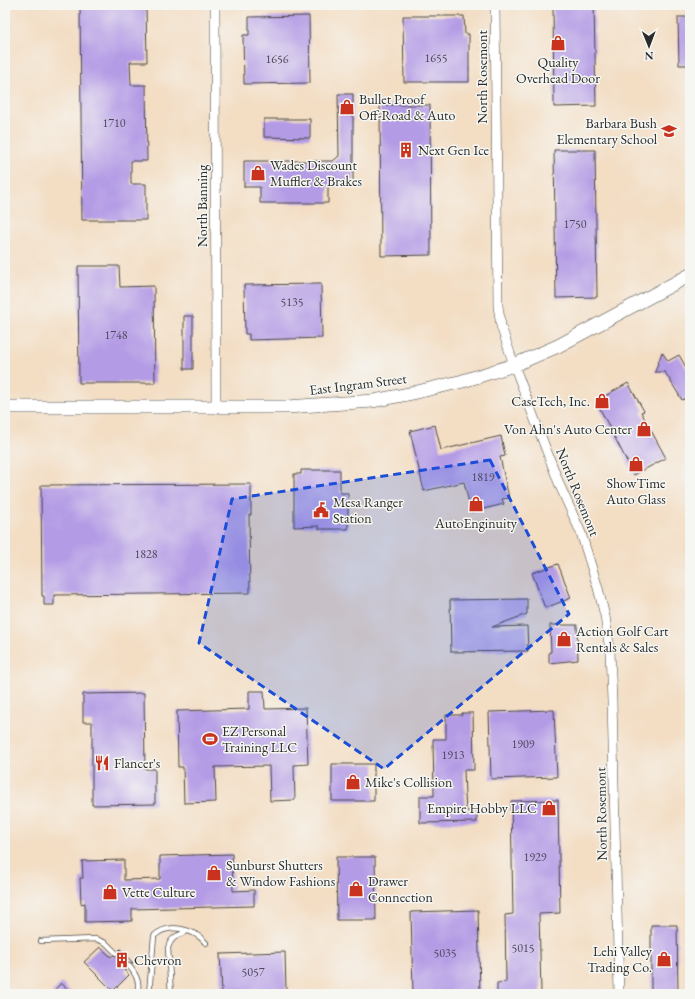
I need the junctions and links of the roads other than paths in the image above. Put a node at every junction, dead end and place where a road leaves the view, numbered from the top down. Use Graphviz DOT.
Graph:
graph roads {
  1 [pos="215,5"];
  2 [pos="495,5"];
  3 [pos="690,275"];
  4 [pos="514,365"];
  5 [pos="216,407"];
  6 [pos="5,408"];
  7 [pos="188,931"];
  8 [pos="41,941"];
  9 [pos="206,943"];
  10 [pos="116,953"];
  11 [pos="129,966"];
  12 [pos="137,994"];
  13 [pos="149,994"];
  14 [pos="170,994"];
  15 [pos="619,994"];
  1 -- 5 [label="street, North Banning"];
  2 -- 4 [label="street, North Rosemont"];
  3 -- 4 [label="street, East Ingram Street"];
  4 -- 5 [label="street, East Ingram Street"];
  4 -- 15 [label="street, North Rosemont"];
  5 -- 6 [label="street, East Ingram Street"];
  7 -- 9 [label="lane"];
  7 -- 13 [label="lane"];
  7 -- 14 [label="lane"];
  8 -- 10 [label="lane"];
  11 -- 12 [label="lane"];
}
